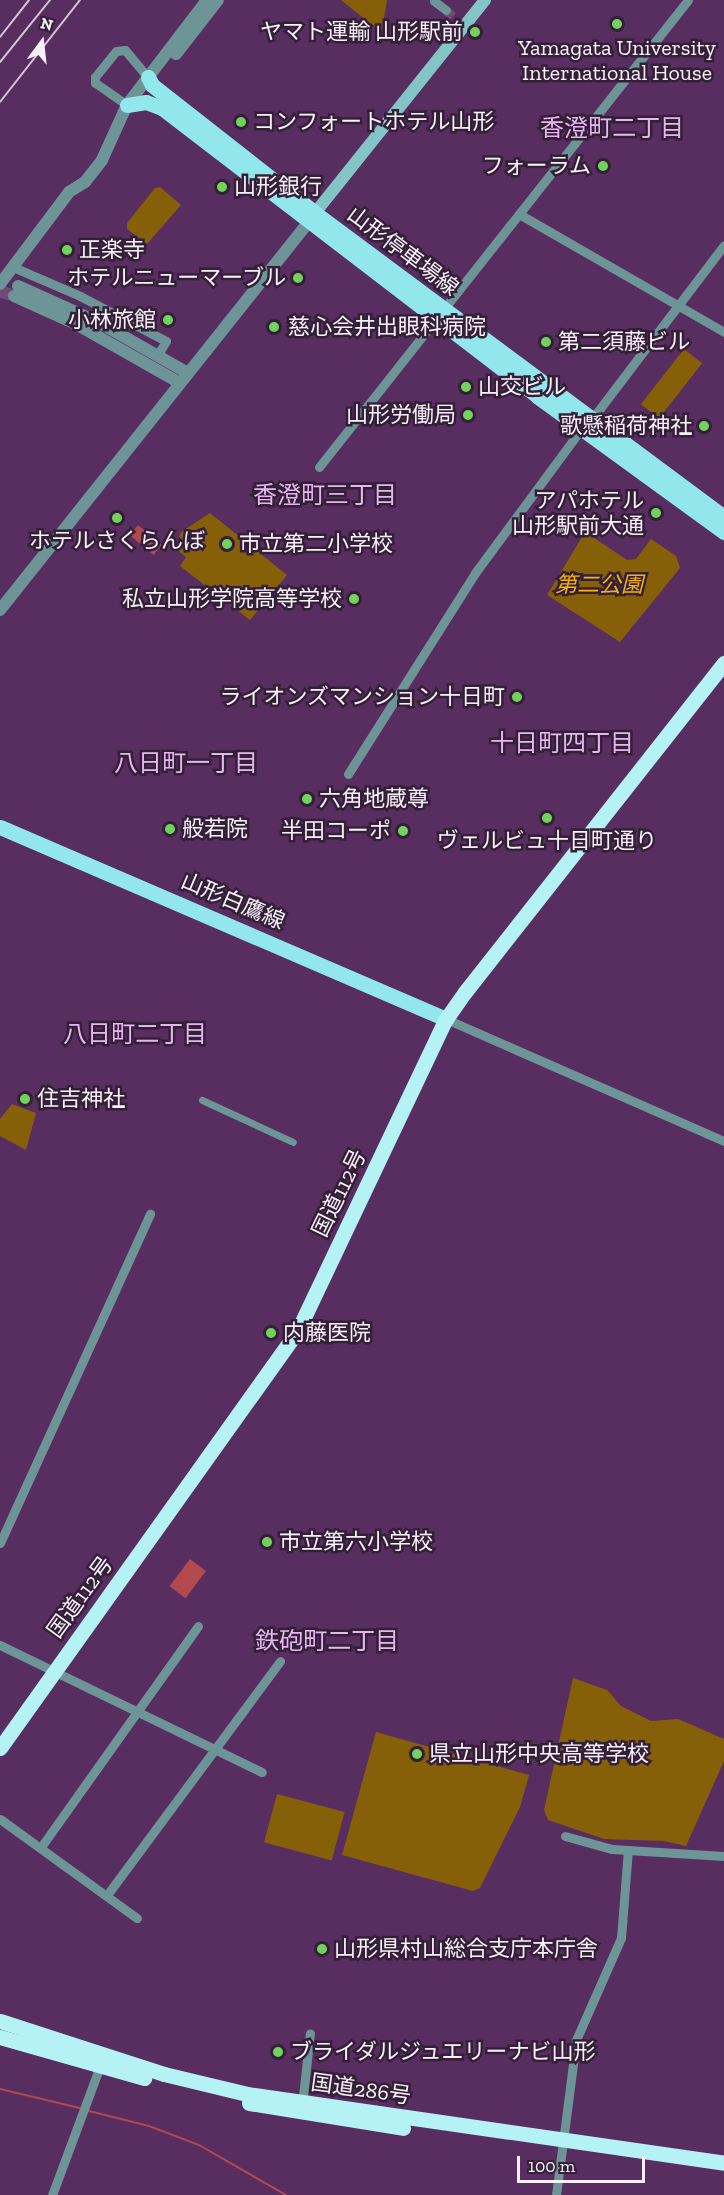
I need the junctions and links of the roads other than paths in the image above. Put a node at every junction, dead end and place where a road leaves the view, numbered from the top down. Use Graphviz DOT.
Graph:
graph roads {
  1 [pos="207,0"];
  2 [pos="218,0"];
  3 [pos="485,0"];
  4 [pos="688,0"];
  5 [pos="434,1"];
  6 [pos="446,10"];
  7 [pos="150,81"];
  8 [pos="132,105"];
  9 [pos="519,214"];
  10 [pos="312,217"];
  11 [pos="724,245"];
  12 [pos="13,267"];
  13 [pos="0,284"];
  14 [pos="679,305"];
  15 [pos="440,314"];
  16 [pos="724,332"];
  17 [pos="157,356"];
  18 [pos="182,377"];
  19 [pos="587,424"];
  20 [pos="319,467"];
  21 [pos="724,517"];
  22 [pos="724,532"];
  23 [pos="0,610"];
  24 [pos="724,663"];
  25 [pos="348,774"];
  26 [pos="0,827"];
  27 [pos="446,1019"];
  28 [pos="202,1100"];
  29 [pos="724,1141"];
  30 [pos="293,1142"];
  31 [pos="150,1214"];
  32 [pos="0,1543"];
  33 [pos="198,1626"];
  34 [pos="0,1646"];
  35 [pos="279,1661"];
  36 [pos="54,1669"];
  37 [pos="139,1710"];
  38 [pos="0,1748"];
  39 [pos="214,1750"];
  40 [pos="262,1772"];
  41 [pos="0,1818"];
  42 [pos="565,1836"];
  43 [pos="41,1847"];
  44 [pos="628,1850"];
  45 [pos="724,1856"];
  46 [pos="107,1895"];
  47 [pos="138,1918"];
  48 [pos="0,2021"];
  49 [pos="310,2034"];
  50 [pos="0,2037"];
  51 [pos="102,2062"];
  52 [pos="304,2109"];
  53 [pos="562,2145"];
  54 [pos="724,2163"];
  55 [pos="724,2173"];
  56 [pos="52,2195"];
  57 [pos="556,2195"];
  1 -- 7 [label="street"];
  2 -- 7 [label="street"];
  3 -- 10 [label="main road"];
  4 -- 9 [label="street"];
  5 -- 6 [label="street"];
  7 -- 8 [label="street"];
  7 -- 8 [label="street"];
  7 -- 10 [label="main road, 山形停車場線"];
  8 -- 10 [label="main road, 山形停車場線"];
  8 -- 12 [label="street"];
  9 -- 14 [label="street"];
  9 -- 15 [label="street"];
  10 -- 15 [label="main road, 山形停車場線"];
  10 -- 18 [label="street"];
  11 -- 14 [label="street"];
  12 -- 13 [label="street"];
  12 -- 17 [label="street"];
  14 -- 16 [label="street"];
  14 -- 19 [label="street"];
  15 -- 19 [label="main road, 山形停車場線"];
  15 -- 20 [label="street"];
  17 -- 18 [label="street"];
  17 -- 18 [label="street"];
  18 -- 23 [label="street"];
  19 -- 21 [label="main road, 山形停車場線"];
  19 -- 22 [label="main road, 山形停車場線"];
  19 -- 25 [label="street"];
  24 -- 27 [label="highway, 国道112号"];
  26 -- 27 [label="main road, 山形白鷹線"];
  27 -- 29 [label="street"];
  27 -- 36 [label="highway, 国道112号"];
  28 -- 30 [label="street"];
  31 -- 32 [label="street"];
  33 -- 37 [label="street"];
  34 -- 36 [label="street"];
  35 -- 39 [label="street"];
  36 -- 37 [label="street"];
  36 -- 38 [label="highway, 国道112号"];
  37 -- 39 [label="street"];
  37 -- 43 [label="street"];
  39 -- 40 [label="street"];
  39 -- 46 [label="street"];
  41 -- 43 [label="street"];
  42 -- 44 [label="street"];
  43 -- 46 [label="street"];
  44 -- 45 [label="street"];
  44 -- 53 [label="street"];
  46 -- 47 [label="street"];
  48 -- 51 [label="highway, 国道286号"];
  49 -- 52 [label="street"];
  50 -- 51 [label="highway, 国道286号"];
  51 -- 52 [label="highway, 国道286号"];
  51 -- 56 [label="street"];
  52 -- 53 [label="highway, 国道286号"];
  53 -- 54 [label="highway, 国道286号"];
  53 -- 55 [label="highway, 国道286号"];
  53 -- 57 [label="street"];
}
